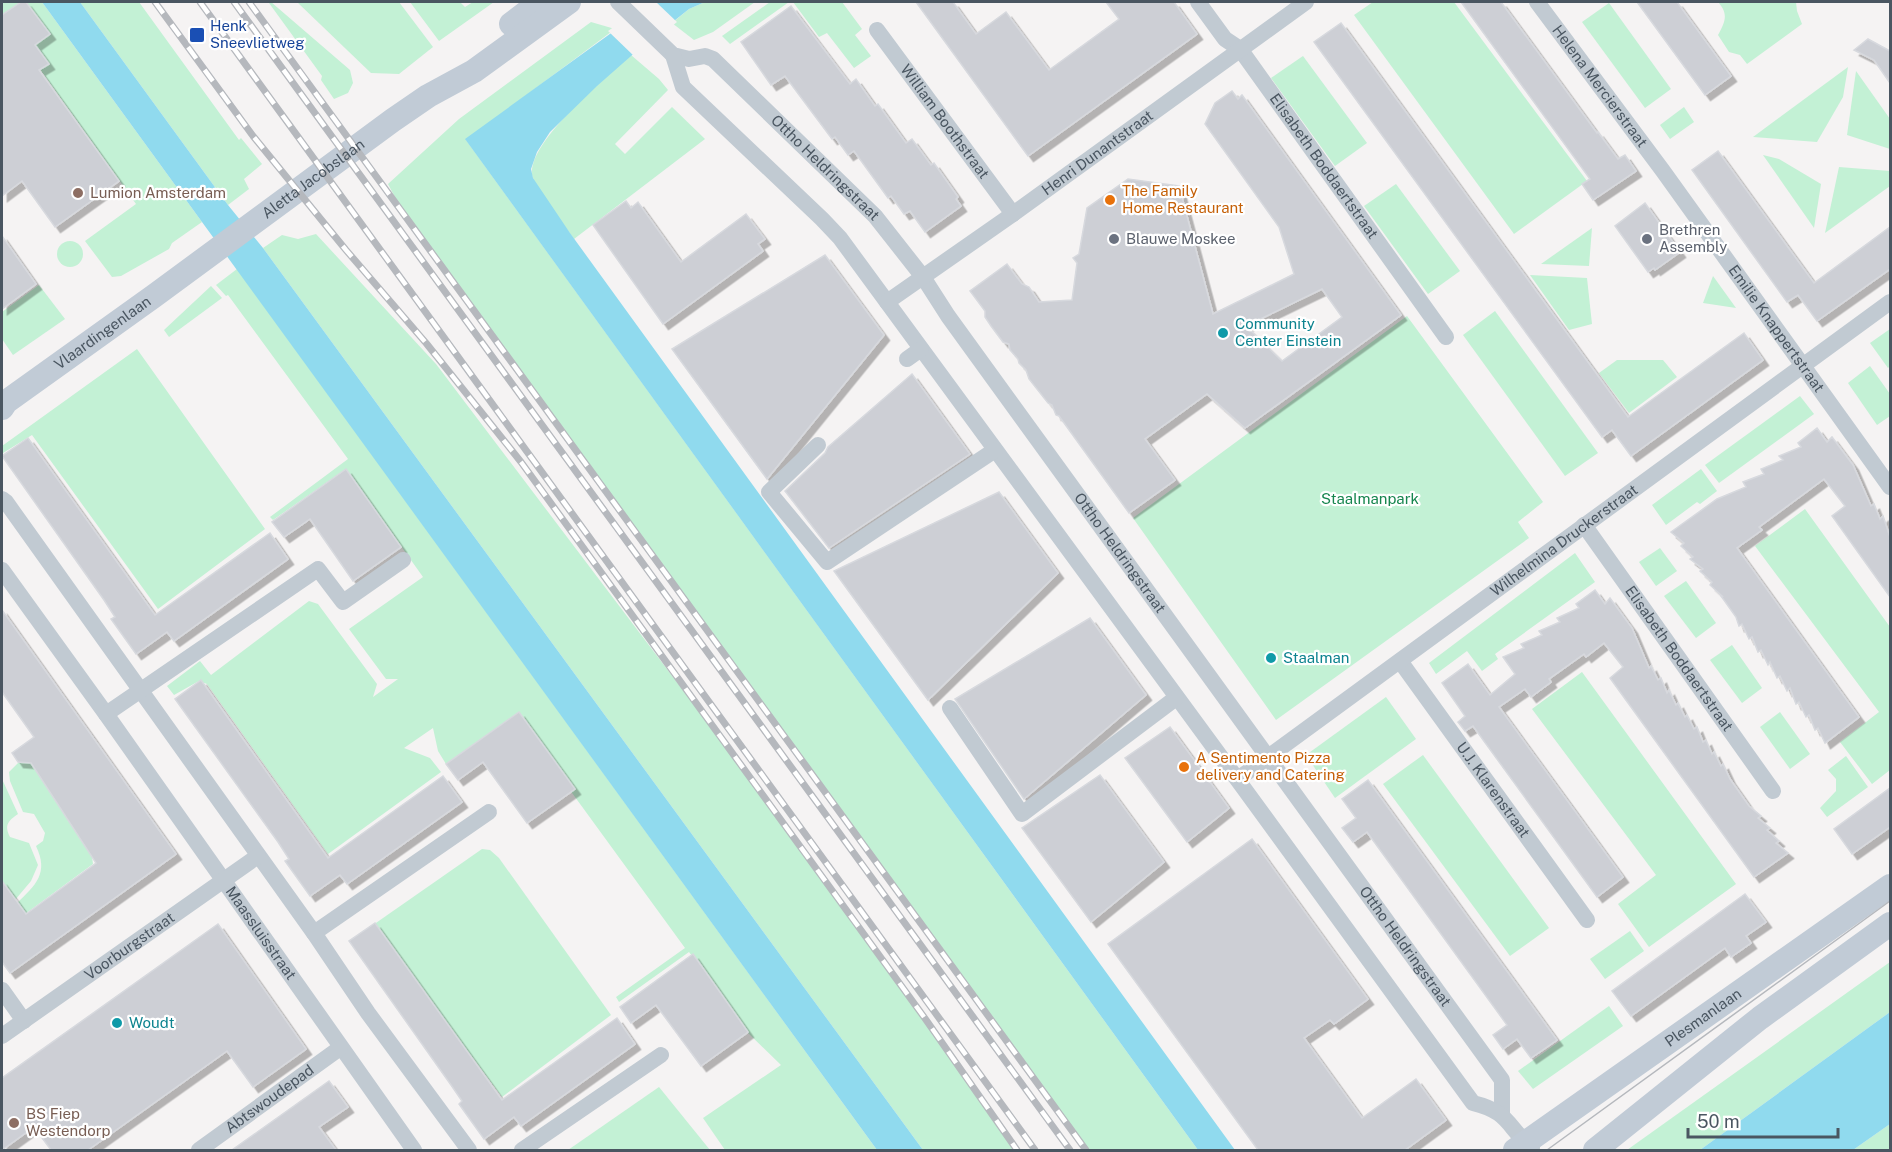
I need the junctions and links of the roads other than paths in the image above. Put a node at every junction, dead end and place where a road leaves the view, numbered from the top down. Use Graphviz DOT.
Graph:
graph roads {
  1 [pos="540,2"];
  2 [pos="569,2"];
  3 [pos="1198,2"];
  4 [pos="1306,2"];
  5 [pos="1537,2"];
  6 [pos="620,4"];
  7 [pos="878,30"];
  8 [pos="668,50"];
  9 [pos="1240,50"];
  10 [pos="428,96"];
  11 [pos="1663,171"];
  12 [pos="1013,214"];
  13 [pos="198,263"];
  14 [pos="923,278"];
  15 [pos="887,302"];
  16 [pos="1890,302"];
  17 [pos="1446,337"];
  18 [pos="921,349"];
  19 [pos="907,359"];
  20 [pos="1804,366"];
  21 [pos="3,404"];
  22 [pos="818,445"];
  23 [pos="995,450"];
  24 [pos="1890,488"];
  25 [pos="2,499"];
  26 [pos="1584,525"];
  27 [pos="403,560"];
  28 [pos="2,570"];
  29 [pos="1400,661"];
  30 [pos="141,691"];
  31 [pos="1176,698"];
  32 [pos="950,708"];
  33 [pos="106,714"];
  34 [pos="1268,757"];
  35 [pos="1238,779"];
  36 [pos="1773,791"];
  37 [pos="489,812"];
  38 [pos="258,856"];
  39 [pos="222,881"];
  40 [pos="1890,886"];
  41 [pos="1587,920"];
  42 [pos="1890,924"];
  43 [pos="314,933"];
  44 [pos="2,990"];
  45 [pos="24,1021"];
  46 [pos="2,1036"];
  47 [pos="340,1048"];
  48 [pos="661,1055"];
  49 [pos="1502,1114"];
  50 [pos="1525,1148"];
  51 [pos="199,1150"];
  52 [pos="414,1150"];
  53 [pos="469,1150"];
  54 [pos="522,1150"];
  55 [pos="1595,1150"];
  1 -- 10 [label="street, Aletta Jacobslaan"];
  2 -- 10 [label="street, Aletta Jacobslaan"];
  3 -- 9 [label="street, Elisabeth Boddaertstraat"];
  4 -- 9 [label="street, Henri Dunantstraat"];
  5 -- 11 [label="street, Helena Mercierstraat"];
  6 -- 8 [label="street"];
  7 -- 12 [label="street, William Boothstraat"];
  8 -- 14 [label="street, Ottho Heldringstraat"];
  8 -- 15 [label="street"];
  9 -- 12 [label="street, Henri Dunantstraat"];
  9 -- 17 [label="street, Elisabeth Boddaertstraat"];
  10 -- 13 [label="street, Aletta Jacobslaan"];
  11 -- 20 [label="street, Emilie Knappertstraat"];
  12 -- 14 [label="street, Henri Dunantstraat"];
  13 -- 21 [label="street, Vlaardingenlaan"];
  14 -- 15 [label="street, Henri Dunantstraat"];
  14 -- 34 [label="street, Ottho Heldringstraat"];
  15 -- 18 [label="street"];
  16 -- 20 [label="street, Wilhelmina Druckerstraat"];
  18 -- 19 [label="street"];
  18 -- 23 [label="street"];
  20 -- 24 [label="street, Emilie Knappertstraat"];
  20 -- 26 [label="street, Wilhelmina Druckerstraat"];
  22 -- 23 [label="street"];
  23 -- 31 [label="street"];
  25 -- 30 [label="street"];
  26 -- 29 [label="street, Wilhelmina Druckerstraat"];
  26 -- 36 [label="street, Elisabeth Boddaertstraat"];
  27 -- 30 [label="street"];
  28 -- 33 [label="street, Maassluisstraat"];
  29 -- 34 [label="street, Wilhelmina Druckerstraat"];
  29 -- 41 [label="street, U.J. Klarenstraat"];
  30 -- 33 [label="street"];
  30 -- 38 [label="street"];
  31 -- 32 [label="street"];
  31 -- 35 [label="street"];
  33 -- 39 [label="street, Maassluisstraat"];
  34 -- 35 [label="street, Wilhelmina Druckerstraat"];
  34 -- 49 [label="street, Ottho Heldringstraat"];
  35 -- 49 [label="street"];
  37 -- 43 [label="street"];
  38 -- 39 [label="street, Voorburgstraat"];
  38 -- 43 [label="street"];
  39 -- 45 [label="street, Voorburgstraat"];
  39 -- 47 [label="street, Maassluisstraat"];
  40 -- 50 [label="street, Plesmanlaan"];
  42 -- 55 [label="street"];
  43 -- 53 [label="street"];
  44 -- 45 [label="street"];
  45 -- 46 [label="street, Voorburgstraat"];
  47 -- 51 [label="street, Abtswoudepad"];
  47 -- 52 [label="street, Maassluisstraat"];
  48 -- 54 [label="street"];
  49 -- 50 [label="street"];
}
